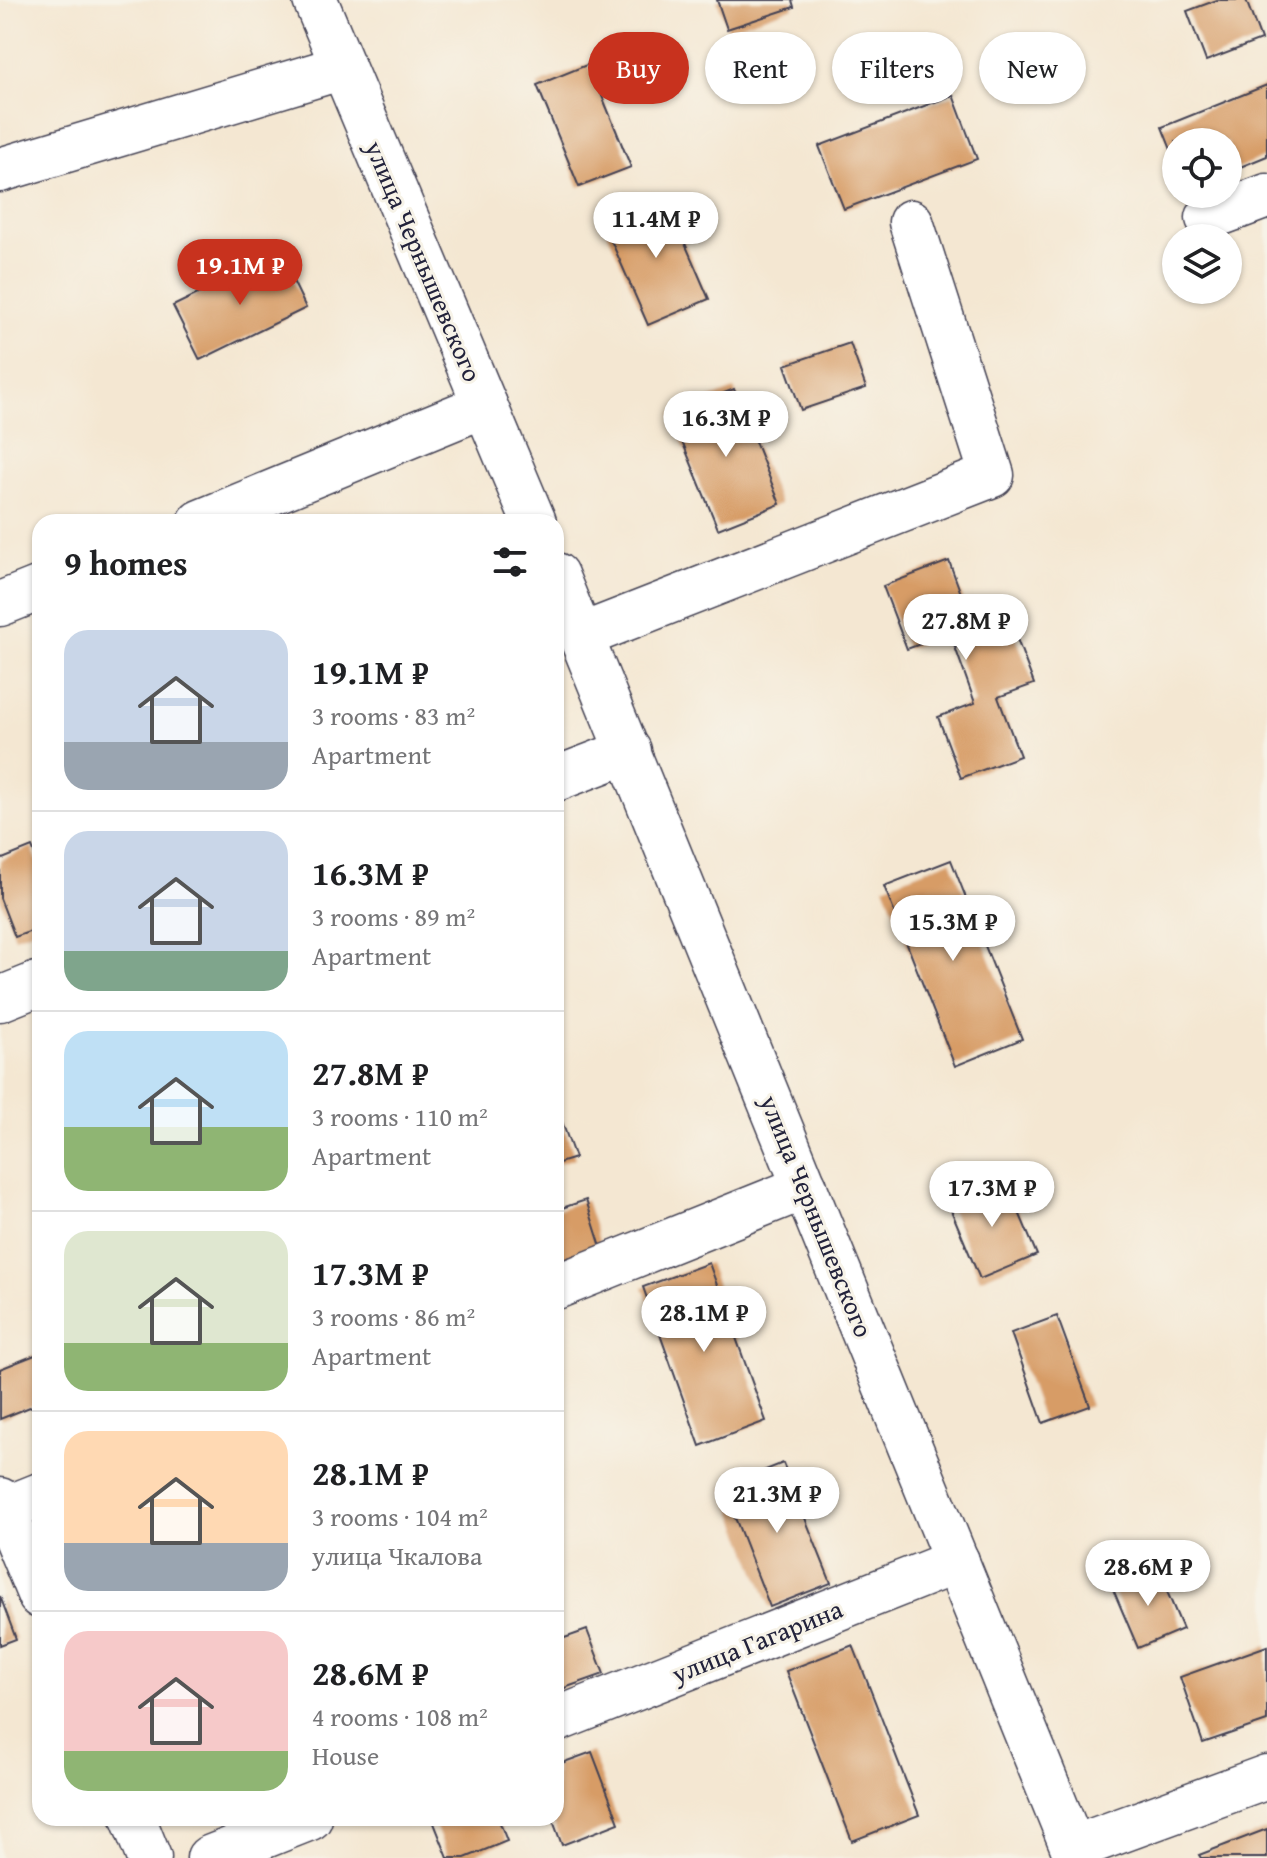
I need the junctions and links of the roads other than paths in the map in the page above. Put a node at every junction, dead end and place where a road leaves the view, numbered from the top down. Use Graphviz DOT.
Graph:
graph roads {
  1 [pos="315,0"];
  2 [pos="343,67"];
  3 [pos="0,170"];
  4 [pos="1267,196"];
  5 [pos="1208,218"];
  6 [pos="911,222"];
  7 [pos="485,405"];
  8 [pos="219,514"];
  9 [pos="531,514"];
  10 [pos="32,591"];
  11 [pos="564,595"];
  12 [pos="0,604"];
  13 [pos="581,636"];
  14 [pos="629,751"];
  15 [pos="564,776"];
  16 [pos="32,986"];
  17 [pos="0,999"];
  18 [pos="805,1187"];
  19 [pos="564,1284"];
  20 [pos="11,1504"];
  21 [pos="957,1561"];
  22 [pos="32,1571"];
  23 [pos="564,1717"];
  24 [pos="1267,1777"];
  25 [pos="136,1826"];
  26 [pos="290,1826"];
  27 [pos="1075,1853"];
  28 [pos="149,1858"];
  29 [pos="209,1858"];
  1 -- 2 [label="street, улица Чернышевского"];
  2 -- 3 [label="street"];
  2 -- 7 [label="street, улица Чернышевского"];
  4 -- 5 [label="street"];
  6 -- 13 [label="street"];
  7 -- 8 [label="street"];
  7 -- 9 [label="street, улица Чернышевского"];
  10 -- 12 [label="street"];
  11 -- 13 [label="street, улица Чернышевского"];
  13 -- 14 [label="street, улица Чернышевского"];
  14 -- 15 [label="street"];
  14 -- 18 [label="street, улица Чернышевского"];
  16 -- 17 [label="street"];
  18 -- 19 [label="street"];
  18 -- 21 [label="street, улица Чернышевского"];
  20 -- 22 [label="street"];
  21 -- 23 [label="street, улица Гагарина"];
  21 -- 27 [label="street, улица Чернышевского"];
  24 -- 27 [label="street"];
  25 -- 28 [label="street"];
  26 -- 29 [label="street"];
}
